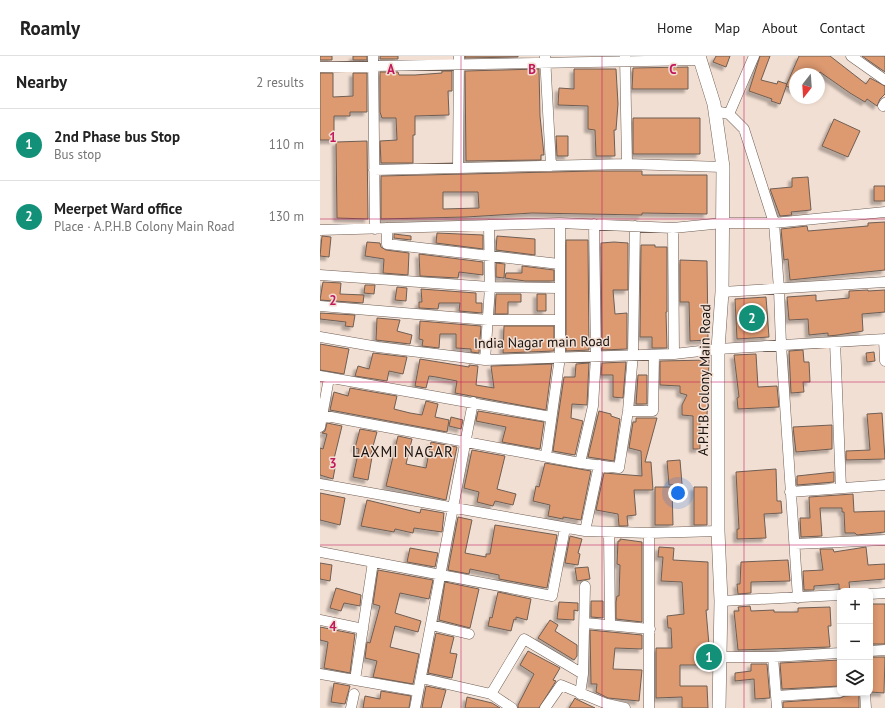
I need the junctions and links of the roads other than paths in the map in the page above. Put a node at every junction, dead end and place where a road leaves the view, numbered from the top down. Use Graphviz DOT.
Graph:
graph roads {
  1 [pos="373,56"];
  2 [pos="754,56"];
  3 [pos="851,56"];
  4 [pos="700,58"];
  5 [pos="625,59"];
  6 [pos="545,60"];
  7 [pos="459,61"];
  8 [pos="320,67"];
  9 [pos="373,67"];
  10 [pos="885,80"];
  11 [pos="715,111"];
  12 [pos="729,114"];
  13 [pos="627,164"];
  14 [pos="551,166"];
  15 [pos="723,167"];
  16 [pos="458,168"];
  17 [pos="374,170"];
  18 [pos="885,212"];
  19 [pos="723,223"];
  20 [pos="774,223"];
  21 [pos="560,224"];
  22 [pos="594,224"];
  23 [pos="489,225"];
  24 [pos="635,226"];
  25 [pos="387,228"];
  26 [pos="673,228"];
  27 [pos="375,229"];
  28 [pos="320,230"];
  29 [pos="490,256"];
  30 [pos="559,264"];
  31 [pos="320,275"];
  32 [pos="885,282"];
  33 [pos="490,287"];
  34 [pos="559,288"];
  35 [pos="779,289"];
  36 [pos="722,292"];
  37 [pos="320,306"];
  38 [pos="488,320"];
  39 [pos="560,320"];
  40 [pos="320,337"];
  41 [pos="884,339"];
  42 [pos="835,342"];
  43 [pos="780,345"];
  44 [pos="718,349"];
  45 [pos="633,354"];
  46 [pos="674,354"];
  47 [pos="654,355"];
  48 [pos="596,356"];
  49 [pos="560,357"];
  50 [pos="484,360"];
  51 [pos="885,362"];
  52 [pos="324,377"];
  53 [pos="473,402"];
  54 [pos="628,411"];
  55 [pos="321,416"];
  56 [pos="551,417"];
  57 [pos="320,427"];
  58 [pos="466,441"];
  59 [pos="546,456"];
  60 [pos="580,463"];
  61 [pos="599,465"];
  62 [pos="320,484"];
  63 [pos="885,485"];
  64 [pos="841,488"];
  65 [pos="790,492"];
  66 [pos="454,508"];
  67 [pos="565,528"];
  68 [pos="585,531"];
  69 [pos="718,531"];
  70 [pos="609,533"];
  71 [pos="649,533"];
  72 [pos="885,540"];
  73 [pos="795,544"];
  74 [pos="320,552"];
  75 [pos="373,562"];
  76 [pos="441,575"];
  77 [pos="585,586"];
  78 [pos="885,593"];
  79 [pos="873,594"];
  80 [pos="837,595"];
  81 [pos="798,598"];
  82 [pos="721,601"];
  83 [pos="320,620"];
  84 [pos="585,623"];
  85 [pos="431,625"];
  86 [pos="610,625"];
  87 [pos="363,629"];
  88 [pos="650,629"];
  89 [pos="469,634"];
  90 [pos="885,650"];
  91 [pos="873,651"];
  92 [pos="837,653"];
  93 [pos="719,657"];
  94 [pos="773,657"];
  95 [pos="320,674"];
  96 [pos="583,674"];
  97 [pos="421,678"];
  98 [pos="355,680"];
  99 [pos="418,691"];
  100 [pos="837,692"];
  101 [pos="354,694"];
  102 [pos="491,694"];
  103 [pos="580,694"];
  104 [pos="776,696"];
  105 [pos="865,696"];
  106 [pos="606,706"];
  107 [pos="351,708"];
  108 [pos="415,708"];
  109 [pos="512,708"];
  110 [pos="545,708"];
  111 [pos="625,708"];
  112 [pos="649,708"];
  113 [pos="719,708"];
  114 [pos="777,708"];
  115 [pos="866,708"];
  1 -- 9 [label="street"];
  2 -- 12 [label="street"];
  3 -- 10 [label="street"];
  4 -- 5 [label="street"];
  4 -- 11 [label="street, A.P.H.B Colony Main Road"];
  5 -- 6 [label="street"];
  5 -- 13 [label="street"];
  6 -- 7 [label="street"];
  6 -- 14 [label="street"];
  7 -- 9 [label="street"];
  7 -- 16 [label="street"];
  8 -- 9 [label="street"];
  9 -- 17 [label="street"];
  11 -- 12 [label="street"];
  11 -- 15 [label="street, A.P.H.B Colony Main Road"];
  12 -- 20 [label="street"];
  13 -- 14 [label="street"];
  13 -- 15 [label="street"];
  14 -- 16 [label="street"];
  15 -- 19 [label="street, A.P.H.B Colony Main Road"];
  16 -- 17 [label="street"];
  17 -- 27 [label="street"];
  18 -- 20 [label="street"];
  19 -- 20 [label="street"];
  19 -- 26 [label="street"];
  19 -- 36 [label="street, A.P.H.B Colony Main Road"];
  20 -- 35 [label="street"];
  21 -- 22 [label="street"];
  21 -- 23 [label="street"];
  21 -- 30 [label="street"];
  22 -- 24 [label="street"];
  22 -- 48 [label="street"];
  23 -- 25 [label="street"];
  23 -- 29 [label="street"];
  24 -- 26 [label="street"];
  24 -- 45 [label="street"];
  25 -- 27 [label="street"];
  25 -- 29 [label="street"];
  26 -- 46 [label="street"];
  27 -- 28 [label="street"];
  29 -- 30 [label="street"];
  29 -- 33 [label="street"];
  30 -- 34 [label="street"];
  31 -- 33 [label="street"];
  32 -- 35 [label="street"];
  33 -- 34 [label="street"];
  33 -- 38 [label="street"];
  34 -- 39 [label="street"];
  35 -- 36 [label="street"];
  35 -- 43 [label="street"];
  36 -- 44 [label="street, A.P.H.B Colony Main Road"];
  37 -- 38 [label="street"];
  38 -- 39 [label="street"];
  38 -- 50 [label="street"];
  39 -- 49 [label="street"];
  40 -- 50 [label="street, India Nagar main Road"];
  41 -- 42 [label="street, India Nagar main Road"];
  41 -- 51 [label="street"];
  42 -- 43 [label="street, India Nagar main Road"];
  42 -- 64 [label="street"];
  43 -- 44 [label="street, India Nagar main Road"];
  43 -- 65 [label="street"];
  44 -- 46 [label="street, India Nagar main Road"];
  44 -- 69 [label="street, A.P.H.B Colony Main Road"];
  45 -- 47 [label="street, India Nagar main Road"];
  45 -- 48 [label="street, India Nagar main Road"];
  45 -- 54 [label="street"];
  46 -- 47 [label="street, India Nagar main Road"];
  47 -- 54 [label="street"];
  48 -- 49 [label="street, India Nagar main Road"];
  48 -- 60 [label="street"];
  49 -- 50 [label="street, India Nagar main Road"];
  49 -- 56 [label="street"];
  52 -- 53 [label="street"];
  52 -- 55 [label="street"];
  53 -- 56 [label="street"];
  53 -- 58 [label="street"];
  54 -- 61 [label="street"];
  55 -- 57 [label="street"];
  55 -- 58 [label="street"];
  56 -- 59 [label="street"];
  58 -- 59 [label="street"];
  58 -- 66 [label="street"];
  59 -- 60 [label="street"];
  60 -- 61 [label="street"];
  61 -- 68 [label="street"];
  62 -- 66 [label="street"];
  63 -- 64 [label="street"];
  64 -- 65 [label="street"];
  65 -- 73 [label="street"];
  66 -- 67 [label="street"];
  66 -- 76 [label="street"];
  67 -- 68 [label="street"];
  67 -- 76 [label="street"];
  68 -- 70 [label="street"];
  69 -- 71 [label="street"];
  69 -- 82 [label="street, A.P.H.B Colony Main Road"];
  70 -- 71 [label="street"];
  70 -- 86 [label="street"];
  71 -- 88 [label="street"];
  72 -- 73 [label="street"];
  73 -- 81 [label="street"];
  74 -- 75 [label="street"];
  75 -- 76 [label="street"];
  75 -- 87 [label="street"];
  76 -- 85 [label="street"];
  77 -- 84 [label="street"];
  78 -- 79 [label="street"];
  80 -- 81 [label="street"];
  81 -- 82 [label="street"];
  82 -- 93 [label="street, A.P.H.B Colony Main Road"];
  83 -- 87 [label="street"];
  84 -- 86 [label="street"];
  84 -- 96 [label="street"];
  85 -- 89 [label="street"];
  85 -- 97 [label="street"];
  86 -- 88 [label="street"];
  87 -- 98 [label="street"];
  88 -- 112 [label="street"];
  90 -- 91 [label="street"];
  92 -- 94 [label="street"];
  93 -- 94 [label="street"];
  93 -- 113 [label="street, A.P.H.B Colony Main Road"];
  94 -- 104 [label="street"];
  95 -- 98 [label="street"];
  96 -- 102 [label="street"];
  96 -- 103 [label="street"];
  97 -- 99 [label="street"];
  97 -- 102 [label="street"];
  98 -- 99 [label="street"];
  99 -- 108 [label="street"];
  100 -- 104 [label="street"];
  101 -- 107 [label="street"];
  102 -- 109 [label="street"];
  103 -- 106 [label="street"];
  103 -- 110 [label="street"];
  104 -- 114 [label="street"];
  105 -- 115 [label="street"];
  106 -- 111 [label="street"];
}
